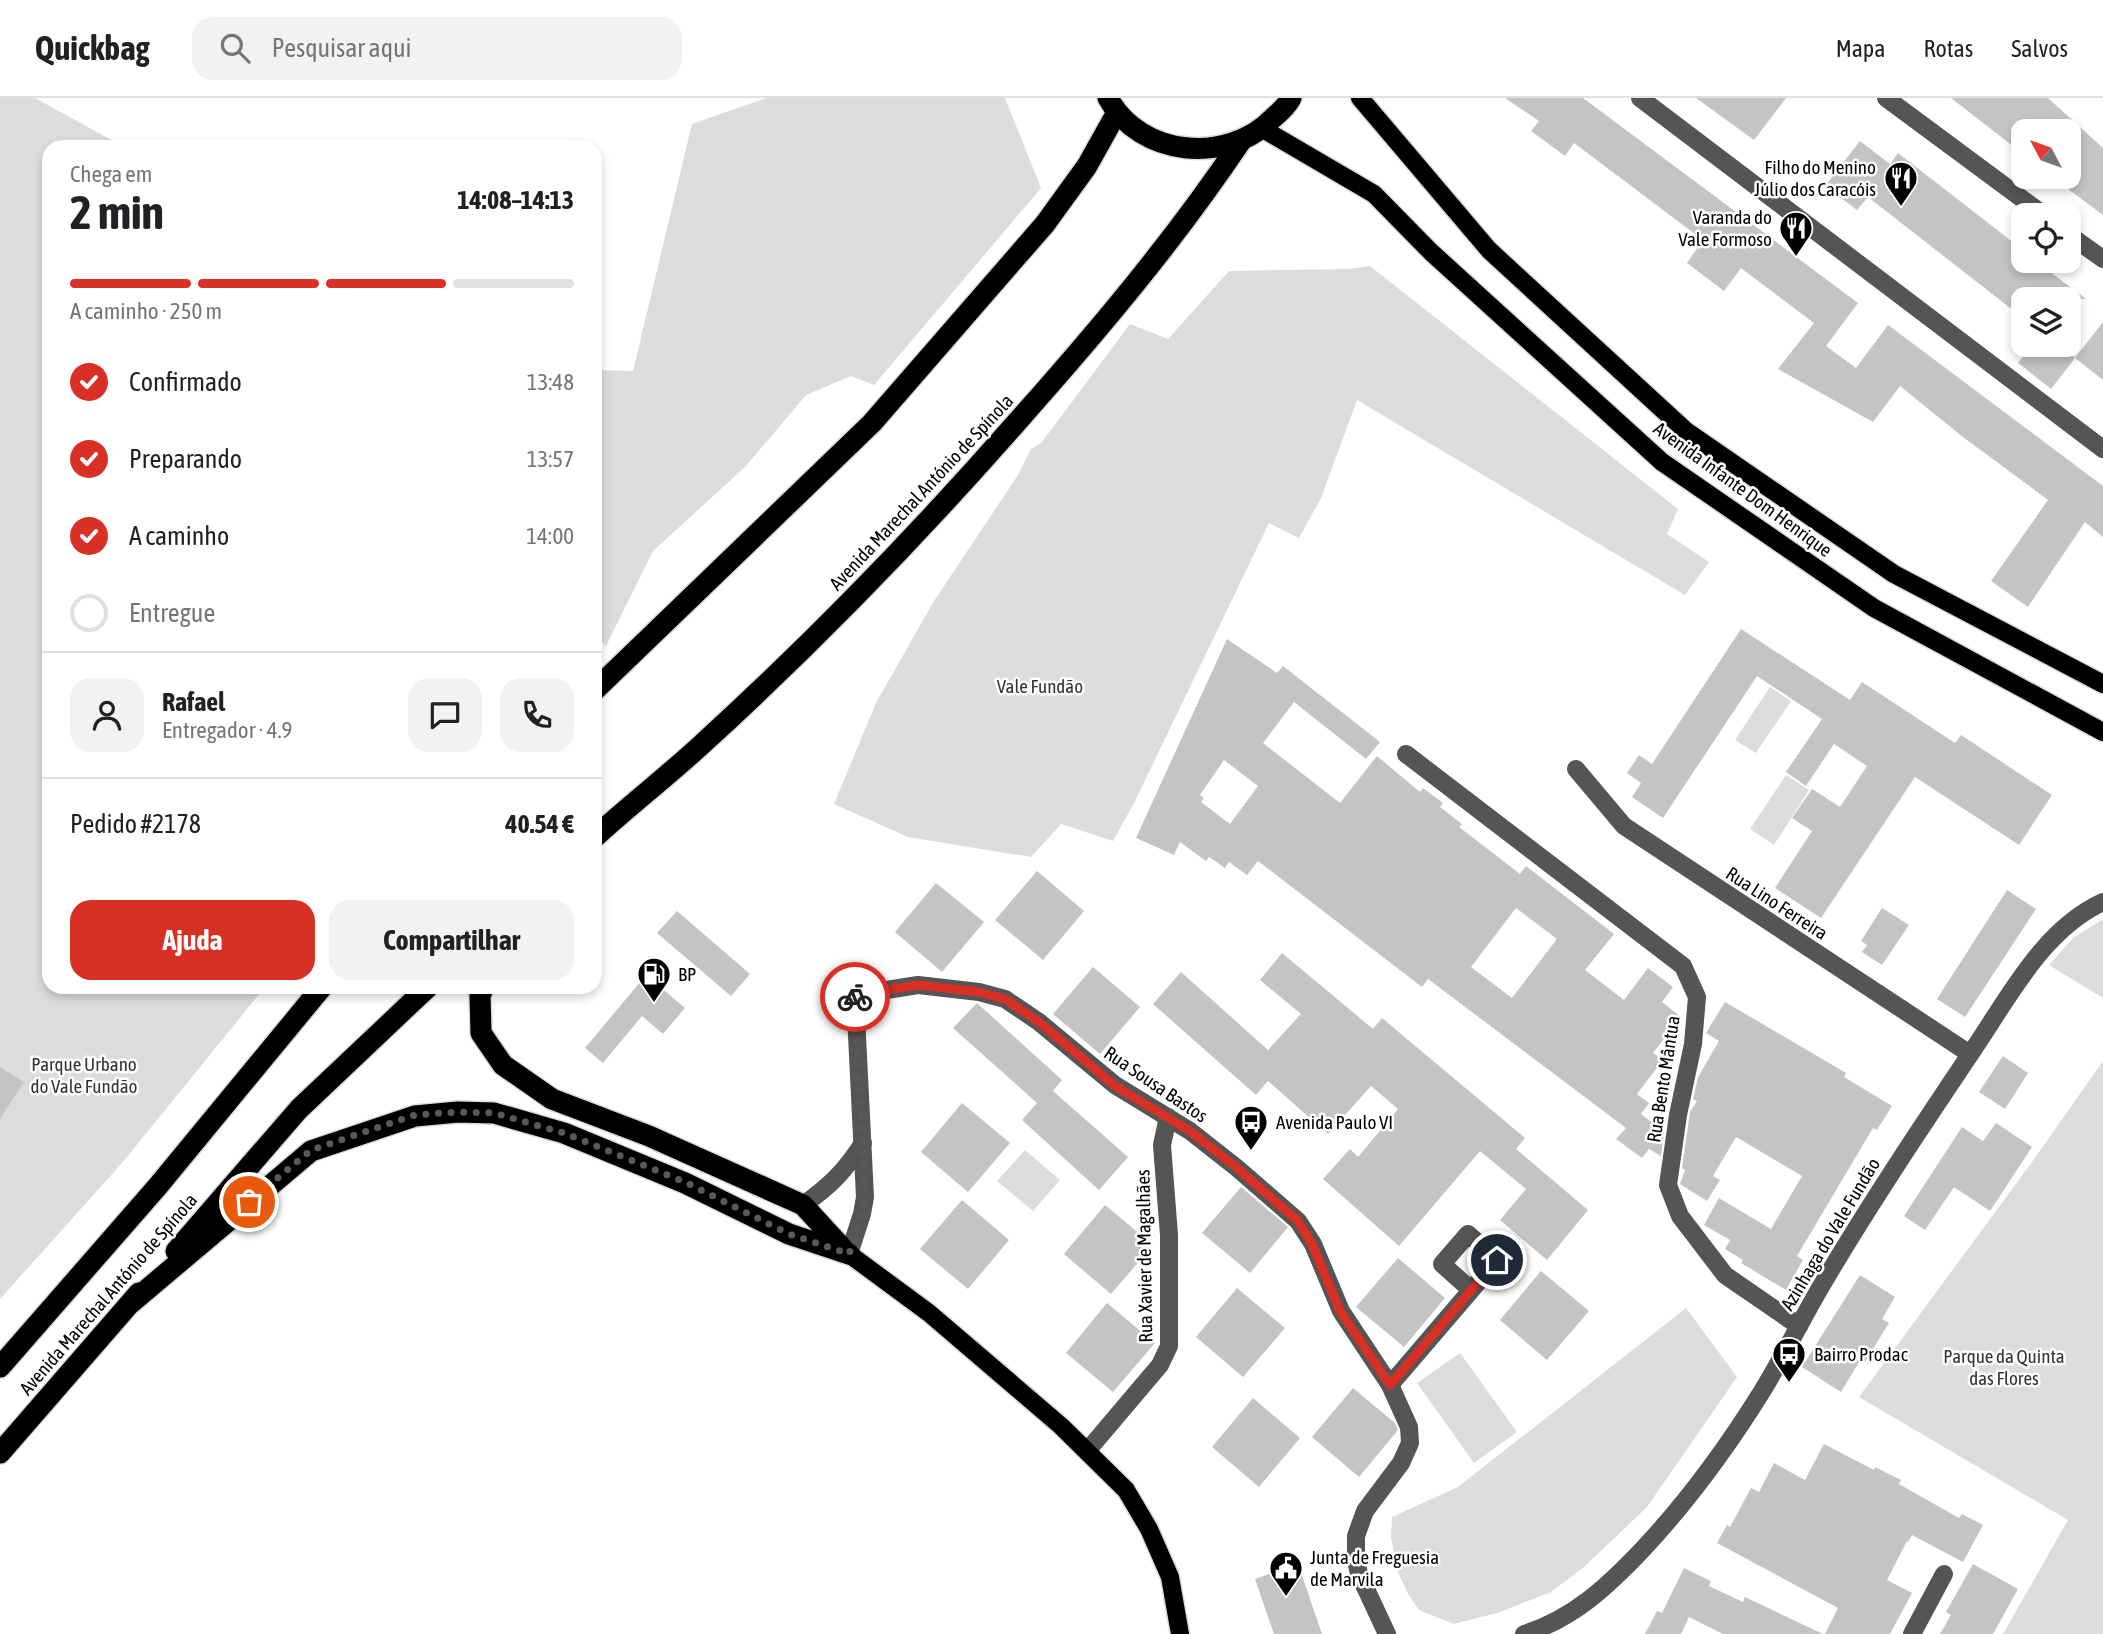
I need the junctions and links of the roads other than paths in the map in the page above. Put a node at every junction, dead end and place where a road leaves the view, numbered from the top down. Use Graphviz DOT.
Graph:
graph roads {
  1 [pos="1291,98"];
  2 [pos="1360,98"];
  3 [pos="1640,98"];
  4 [pos="1886,98"];
  5 [pos="1112,106"];
  6 [pos="1263,129"];
  7 [pos="1241,141"];
  8 [pos="2028,203"];
  9 [pos="2081,243"];
  10 [pos="2103,259"];
  11 [pos="2103,449"];
  12 [pos="602,683"];
  13 [pos="2103,684"];
  14 [pos="2103,732"];
  15 [pos="1406,754"];
  16 [pos="1576,769"];
  17 [pos="602,831"];
  18 [pos="2103,902"];
  19 [pos="316,994"];
  20 [pos="421,994"];
  21 [pos="480,994"];
  22 [pos="1970,1055"];
  23 [pos="1168,1117"];
  24 [pos="863,1143"];
  25 [pos="803,1205"];
  26 [pos="849,1254"];
  27 [pos="1471,1290"];
  28 [pos="131,1303"];
  29 [pos="1799,1326"];
  30 [pos="0,1367"];
  31 [pos="1390,1385"];
  32 [pos="1088,1450"];
  33 [pos="0,1453"];
  34 [pos="1944,1574"];
  35 [pos="1180,1634"];
  36 [pos="1387,1634"];
  37 [pos="1524,1634"];
  38 [pos="1912,1634"];
  1 -- 6 [label="highway"];
  2 -- 13 [label="main road, Avenida Infante Dom Henrique"];
  3 -- 11 [label="street"];
  4 -- 8 [label="street"];
  5 -- 7 [label="highway"];
  5 -- 12 [label="highway"];
  6 -- 7 [label="highway"];
  6 -- 14 [label="main road, Avenida Infante Dom Henrique"];
  7 -- 17 [label="highway, Avenida Marechal António de Spínola"];
  9 -- 10 [label="street"];
  15 -- 29 [label="street, Rua Bento Mântua"];
  16 -- 22 [label="street, Rua Lino Ferreira"];
  18 -- 22 [label="street, Azinhaga do Vale Fundão"];
  19 -- 30 [label="highway, Avenida Marechal António de Spínola"];
  20 -- 28 [label="highway, Avenida Marechal António de Spínola"];
  21 -- 25 [label="highway"];
  22 -- 29 [label="street, Azinhaga do Vale Fundão"];
  23 -- 24 [label="street, Rua Sousa Bastos"];
  23 -- 31 [label="street, Rua Sousa Bastos"];
  23 -- 32 [label="street, Rua Xavier de Magalhães"];
  24 -- 25 [label="street"];
  24 -- 26 [label="street"];
  25 -- 26 [label="highway"];
  26 -- 28 [label="highway"];
  26 -- 32 [label="main road"];
  27 -- 31 [label="street"];
  28 -- 33 [label="highway, Avenida Marechal António de Spínola"];
  29 -- 37 [label="street, Azinhaga do Vale Fundão"];
  31 -- 36 [label="street, Rua Sousa Bastos"];
  32 -- 35 [label="main road"];
  34 -- 38 [label="street"];
}
